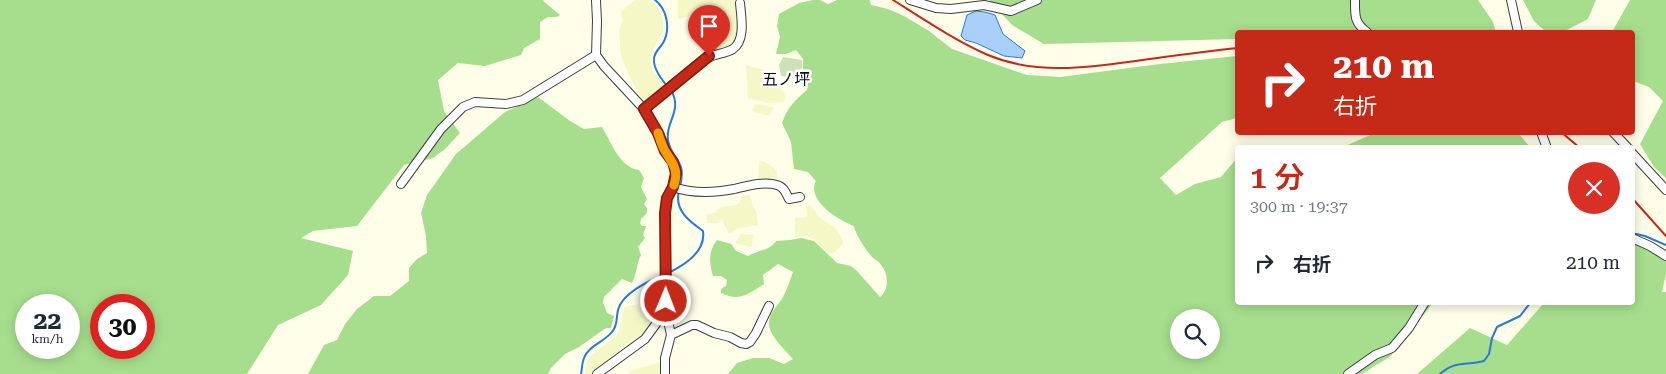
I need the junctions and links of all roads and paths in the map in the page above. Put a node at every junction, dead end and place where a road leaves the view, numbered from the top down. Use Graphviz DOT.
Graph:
graph roads {
  1 [pos="596,0"];
  2 [pos="910,0"];
  3 [pos="1037,0"];
  4 [pos="1355,0"];
  5 [pos="1511,0"];
  6 [pos="740,3"];
  7 [pos="1364,30"];
  8 [pos="1518,30"];
  9 [pos="596,55"];
  10 [pos="644,109"];
  11 [pos="1616,135"];
  12 [pos="1625,145"];
  13 [pos="1635,156"];
  14 [pos="401,184"];
  15 [pos="673,187"];
  16 [pos="1666,190"];
  17 [pos="800,197"];
  18 [pos="1635,239"];
  19 [pos="1666,256"];
  20 [pos="1423,305"];
  21 [pos="769,306"];
  22 [pos="664,313"];
  23 [pos="671,335"];
  24 [pos="597,374"];
  25 [pos="665,374"];
  26 [pos="1348,374"];
  1 -- 9 [label="street"];
  2 -- 3 [label="street"];
  4 -- 7 [label="street"];
  5 -- 8 [label="street"];
  6 -- 10 [label="street"];
  9 -- 10 [label="street"];
  9 -- 14 [label="street"];
  10 -- 15 [label="street"];
  11 -- 12 [label="street"];
  13 -- 16 [label="street"];
  15 -- 17 [label="street"];
  15 -- 22 [label="street"];
  18 -- 19 [label="street"];
  20 -- 26 [label="street"];
  21 -- 23 [label="street"];
  22 -- 23 [label="street"];
  22 -- 24 [label="street"];
  23 -- 25 [label="street"];
}
